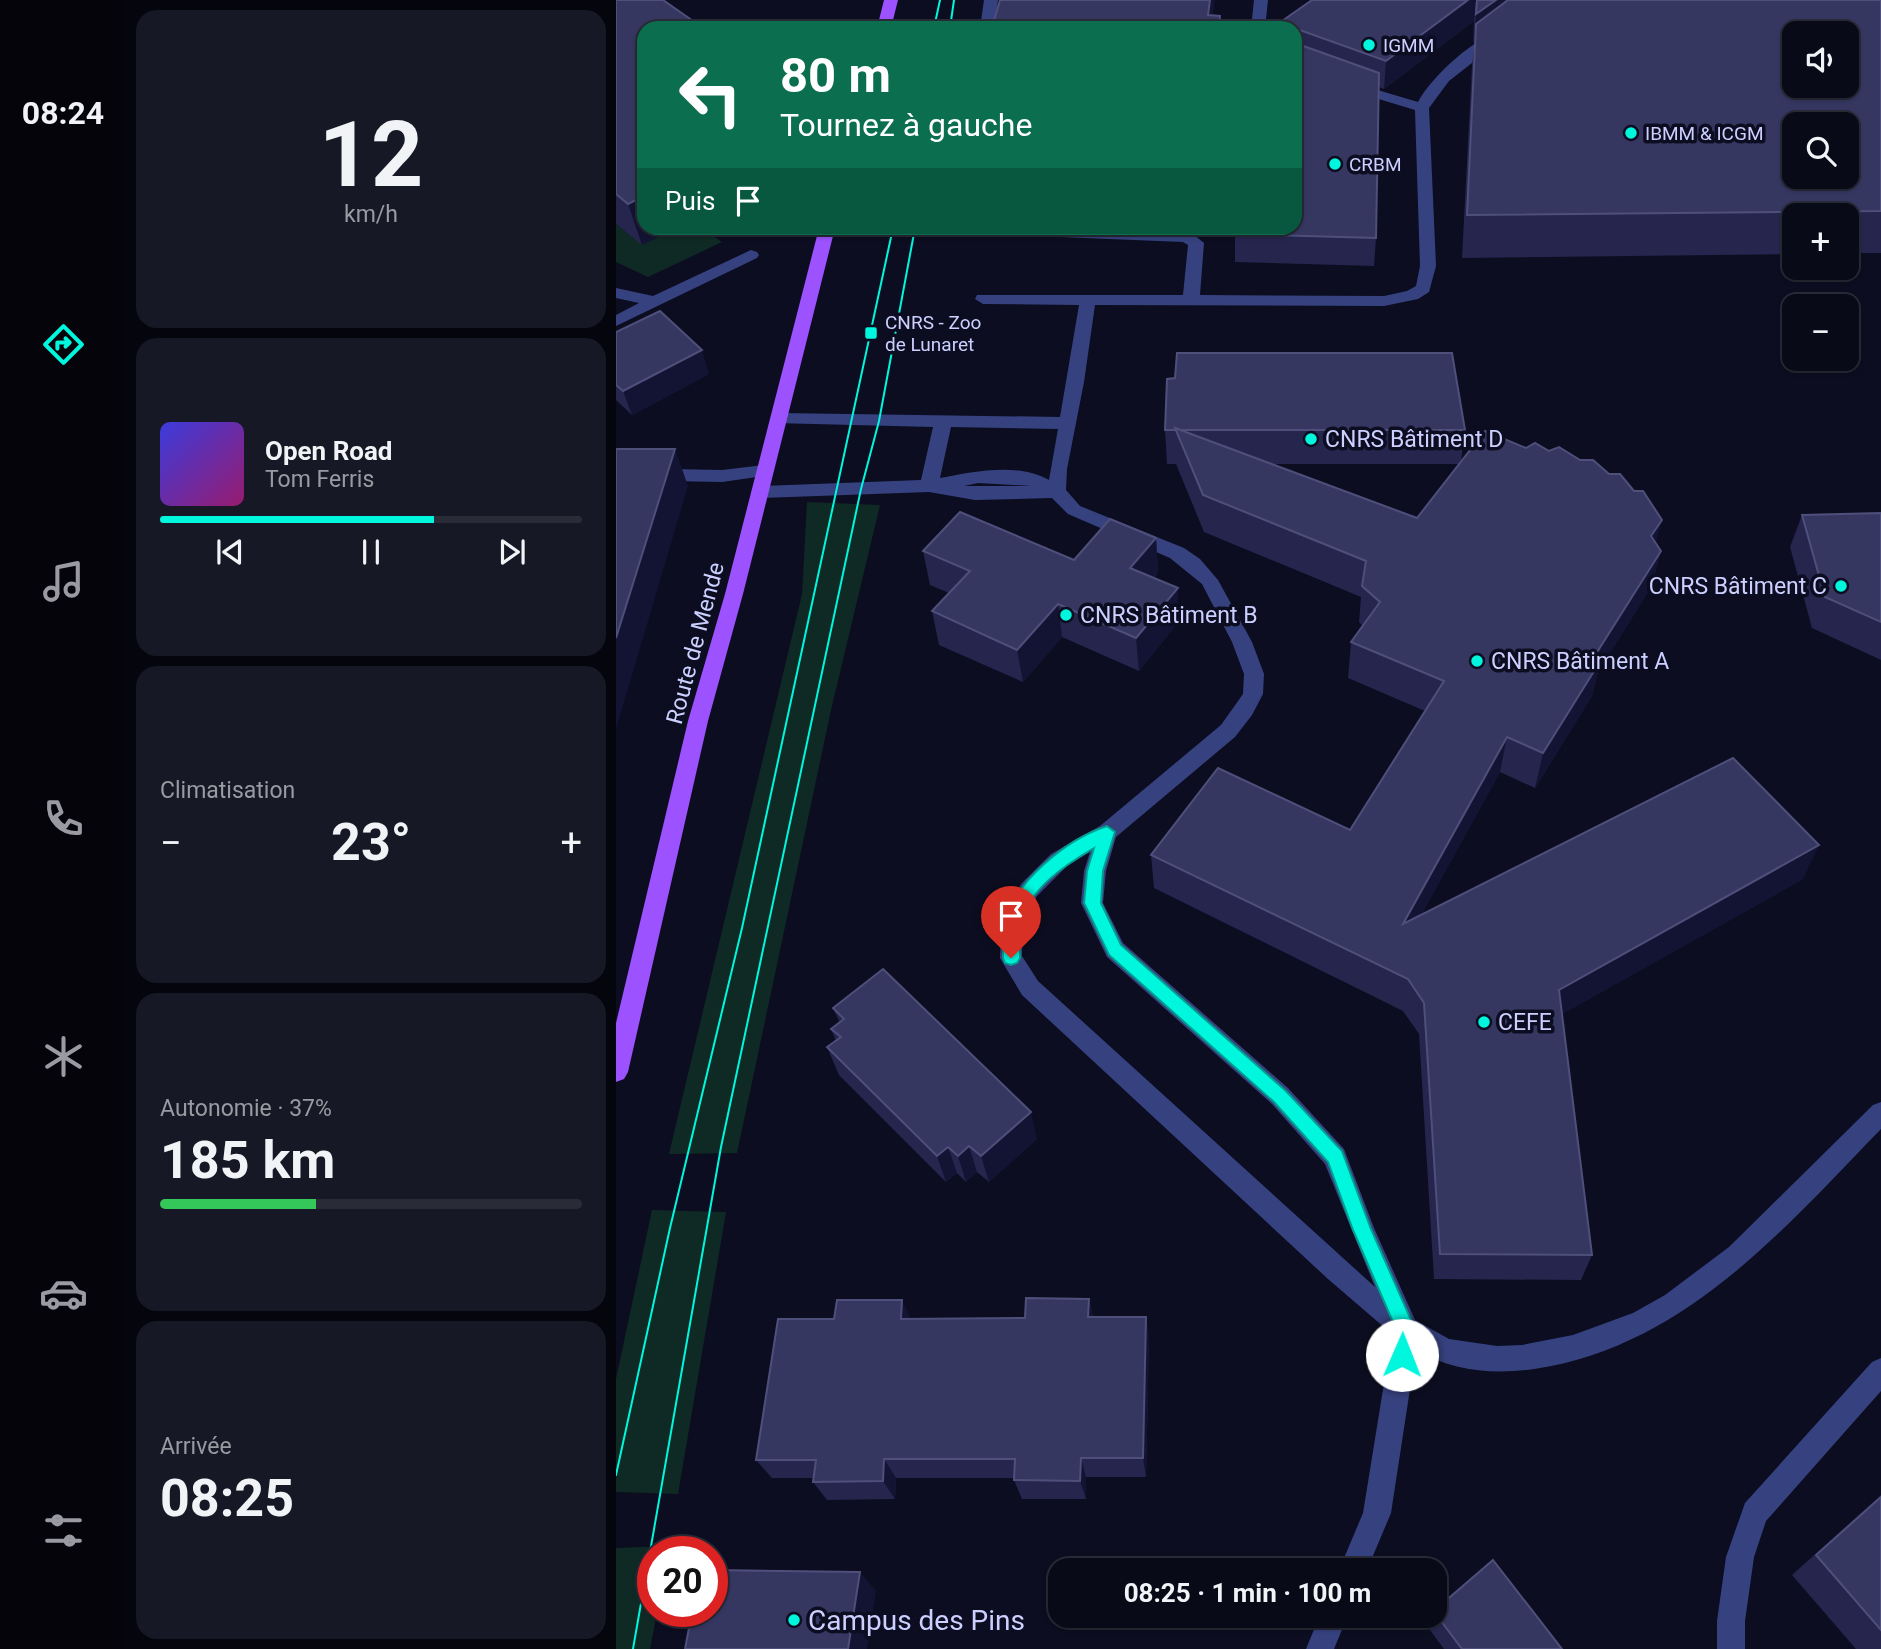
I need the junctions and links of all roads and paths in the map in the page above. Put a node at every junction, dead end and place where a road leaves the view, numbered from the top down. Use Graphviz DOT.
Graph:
graph roads {
  1 [pos="891,0"];
  2 [pos="991,0"];
  3 [pos="1261,0"];
  4 [pos="886,21"];
  5 [pos="988,21"];
  6 [pos="1259,21"];
  7 [pos="1511,25"];
  8 [pos="1341,82"];
  9 [pos="1422,108"];
  10 [pos="825,235"];
  11 [pos="1136,235"];
  12 [pos="751,255"];
  13 [pos="616,293"];
  14 [pos="983,299"];
  15 [pos="1087,300"];
  16 [pos="1191,300"];
  17 [pos="655,302"];
  18 [pos="616,321"];
  19 [pos="780,419"];
  20 [pos="943,422"];
  21 [pos="1066,423"];
  22 [pos="765,471"];
  23 [pos="616,474"];
  24 [pos="929,486"];
  25 [pos="760,492"];
  26 [pos="1057,492"];
  27 [pos="1107,832"];
  28 [pos="619,1046"];
  29 [pos="616,1072"];
  30 [pos="1881,1113"];
  31 [pos="1406,1329"];
  32 [pos="1881,1371"];
  33 [pos="1358,1558"];
  34 [pos="1329,1628"];
  35 [pos="1320,1649"];
  36 [pos="1731,1649"];
  1 -- 4 [label="main road"];
  2 -- 5 [label="lane"];
  3 -- 6 [label="lane"];
  7 -- 9 [label="lane"];
  8 -- 9 [label="lane"];
  9 -- 16 [label="lane"];
  10 -- 19 [label="main road, Route de Mende"];
  11 -- 16 [label="lane"];
  12 -- 17 [label="lane"];
  13 -- 17 [label="lane"];
  14 -- 15 [label="lane"];
  15 -- 16 [label="lane"];
  15 -- 21 [label="lane"];
  17 -- 18 [label="lane"];
  19 -- 20 [label="lane"];
  19 -- 22 [label="main road, Route de Mende"];
  20 -- 21 [label="lane"];
  20 -- 24 [label="lane"];
  21 -- 26 [label="lane"];
  22 -- 23 [label="lane"];
  22 -- 25 [label="main road, Route de Mende"];
  24 -- 25 [label="lane"];
  24 -- 26 [label="lane"];
  25 -- 28 [label="main road, Route de Mende"];
  26 -- 27 [label="lane"];
  27 -- 31 [label="lane"];
  27 -- 31 [label="lane"];
  28 -- 29 [label="main road, Route de Mende"];
  30 -- 31 [label="lane"];
  31 -- 33 [label="lane"];
  32 -- 36 [label="lane"];
  34 -- 35 [label="lane"];
}
